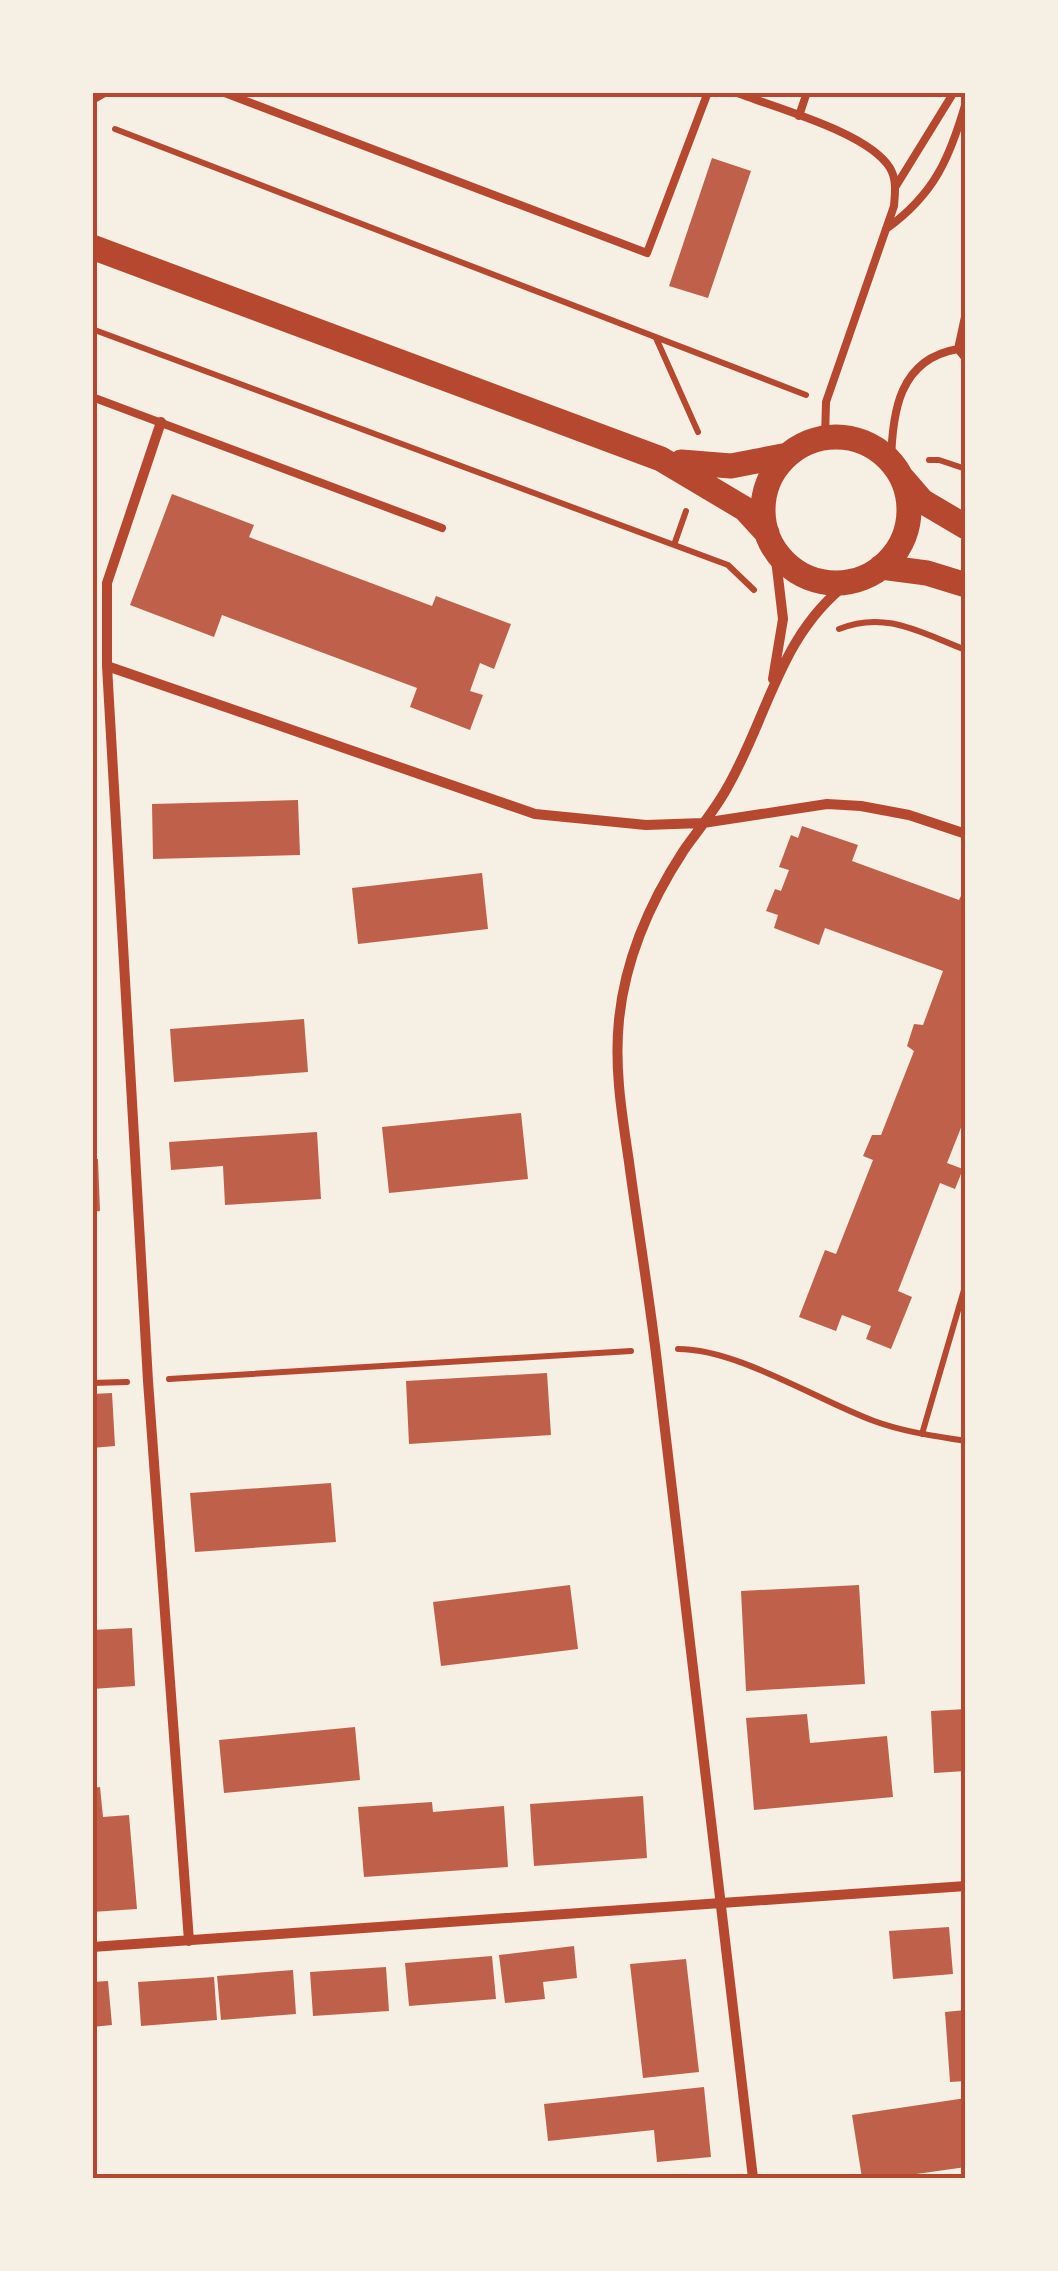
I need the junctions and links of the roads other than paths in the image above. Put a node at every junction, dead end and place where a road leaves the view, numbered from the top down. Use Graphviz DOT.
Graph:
graph roads {
  1 [pos="106,92"];
  2 [pos="222,92"];
  3 [pos="708,92"];
  4 [pos="735,92"];
  5 [pos="807,92"];
  6 [pos="954,92"];
  7 [pos="94,98"];
  8 [pos="966,102"];
  9 [pos="799,116"];
  10 [pos="896,186"];
  11 [pos="886,229"];
  12 [pos="92,247"];
  13 [pos="966,312"];
  14 [pos="958,349"];
  15 [pos="966,360"];
  16 [pos="92,396"];
  17 [pos="161,422"];
  18 [pos="824,438"];
  19 [pos="788,455"];
  20 [pos="661,459"];
  21 [pos="896,470"];
  22 [pos="966,527"];
  23 [pos="442,528"];
  24 [pos="771,542"];
  25 [pos="881,567"];
  26 [pos="849,582"];
  27 [pos="966,585"];
  28 [pos="107,666"];
  29 [pos="772,690"];
  30 [pos="703,823"];
  31 [pos="966,834"];
  32 [pos="966,1886"];
  33 [pos="722,1903"];
  34 [pos="190,1940"];
  35 [pos="92,1947"];
  36 [pos="752,2178"];
  1 -- 7 [label="lane"];
  2 -- 3 [label="lane"];
  4 -- 9 [label="lane"];
  5 -- 9 [label="lane"];
  6 -- 10 [label="lane"];
  8 -- 11 [label="lane"];
  9 -- 10 [label="lane"];
  10 -- 11 [label="lane"];
  11 -- 18 [label="lane"];
  12 -- 20 [label="main road"];
  13 -- 14 [label="lane"];
  14 -- 15 [label="lane"];
  14 -- 21 [label="lane"];
  16 -- 17 [label="lane"];
  17 -- 23 [label="lane"];
  17 -- 28 [label="street"];
  18 -- 19 [label="main road"];
  18 -- 21 [label="main road"];
  19 -- 20 [label="main road"];
  19 -- 24 [label="main road"];
  20 -- 24 [label="main road"];
  21 -- 22 [label="main road"];
  21 -- 25 [label="main road"];
  24 -- 26 [label="main road"];
  24 -- 29 [label="street"];
  25 -- 26 [label="main road"];
  25 -- 27 [label="main road"];
  26 -- 29 [label="street"];
  28 -- 30 [label="street"];
  28 -- 34 [label="street"];
  29 -- 30 [label="street"];
  30 -- 31 [label="street"];
  30 -- 33 [label="street"];
  32 -- 33 [label="street"];
  33 -- 34 [label="street"];
  33 -- 36 [label="street"];
  34 -- 35 [label="street"];
}
